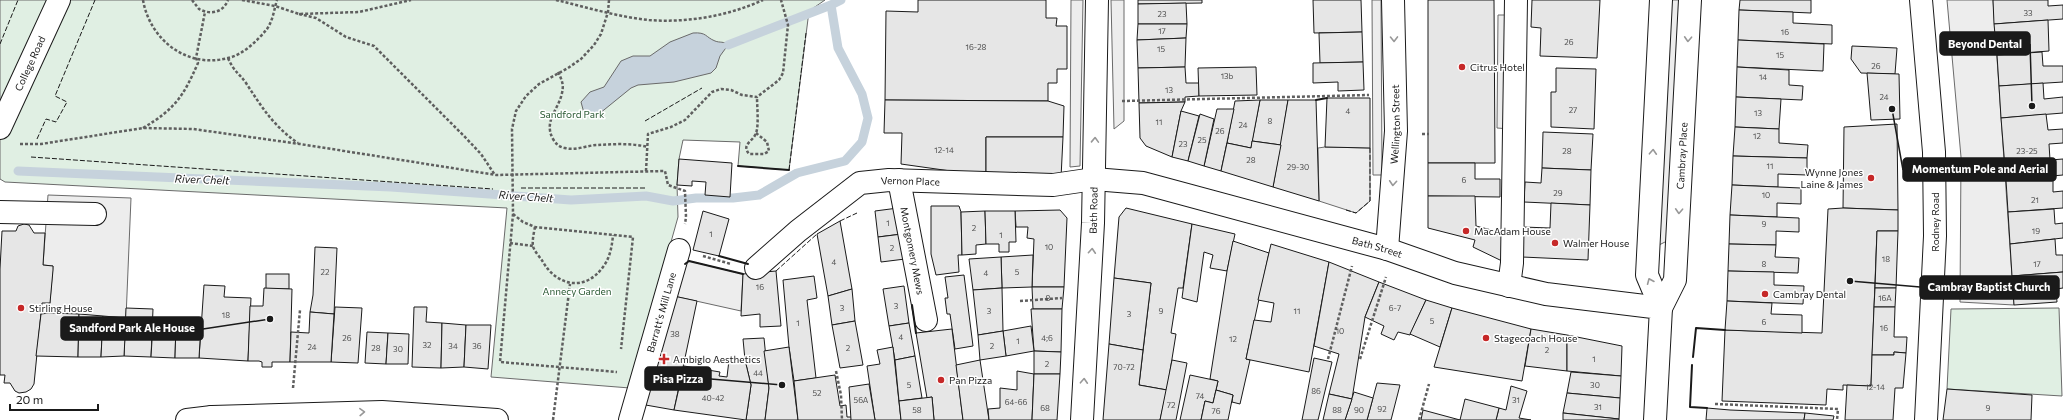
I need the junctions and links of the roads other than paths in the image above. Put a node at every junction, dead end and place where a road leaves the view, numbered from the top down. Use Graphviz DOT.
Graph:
graph roads {
  1 [pos="59,0"];
  2 [pos="1097,0"];
  3 [pos="1393,0"];
  4 [pos="1516,0"];
  5 [pos="1660,0"];
  6 [pos="1690,0"];
  7 [pos="1921,0"];
  8 [pos="0,128"];
  9 [pos="1094,179"];
  10 [pos="899,180"];
  11 [pos="0,212"];
  12 [pos="95,214"];
  13 [pos="679,250"];
  14 [pos="1391,250"];
  15 [pos="756,268"];
  16 [pos="1509,286"];
  17 [pos="1661,308"];
  18 [pos="926,320"];
  19 [pos="212,418"];
  20 [pos="187,420"];
  21 [pos="497,420"];
  22 [pos="630,420"];
  23 [pos="1082,420"];
  24 [pos="1655,420"];
  25 [pos="1926,420"];
  1 -- 8 [label="main road, College Road"];
  9 -- 2 [label="main road, Bath Road, one-way"];
  3 -- 14 [label="main road, Wellington Street, one-way"];
  4 -- 16 [label="main road"];
  17 -- 5 [label="main road, Cambray Place, one-way"];
  6 -- 17 [label="main road, Cambray Place, one-way"];
  7 -- 25 [label="main road, Rodney Road"];
  9 -- 10 [label="main road, Vernon Place"];
  9 -- 14 [label="main road, Bath Street"];
  23 -- 9 [label="main road, Bath Road, one-way"];
  10 -- 15 [label="main road, Vernon Place"];
  10 -- 18 [label="main road, Montgomery Mews"];
  11 -- 12 [label="main road"];
  13 -- 22 [label="main road, Barratt's Mill Lane"];
  14 -- 16 [label="main road, Bath Street"];
  16 -- 17 [label="main road, Bath Street"];
  17 -- 24 [label="main road, Cambray Place"];
  19 -- 20 [label="main road"];
  19 -- 21 [label="main road, one-way"];
}
